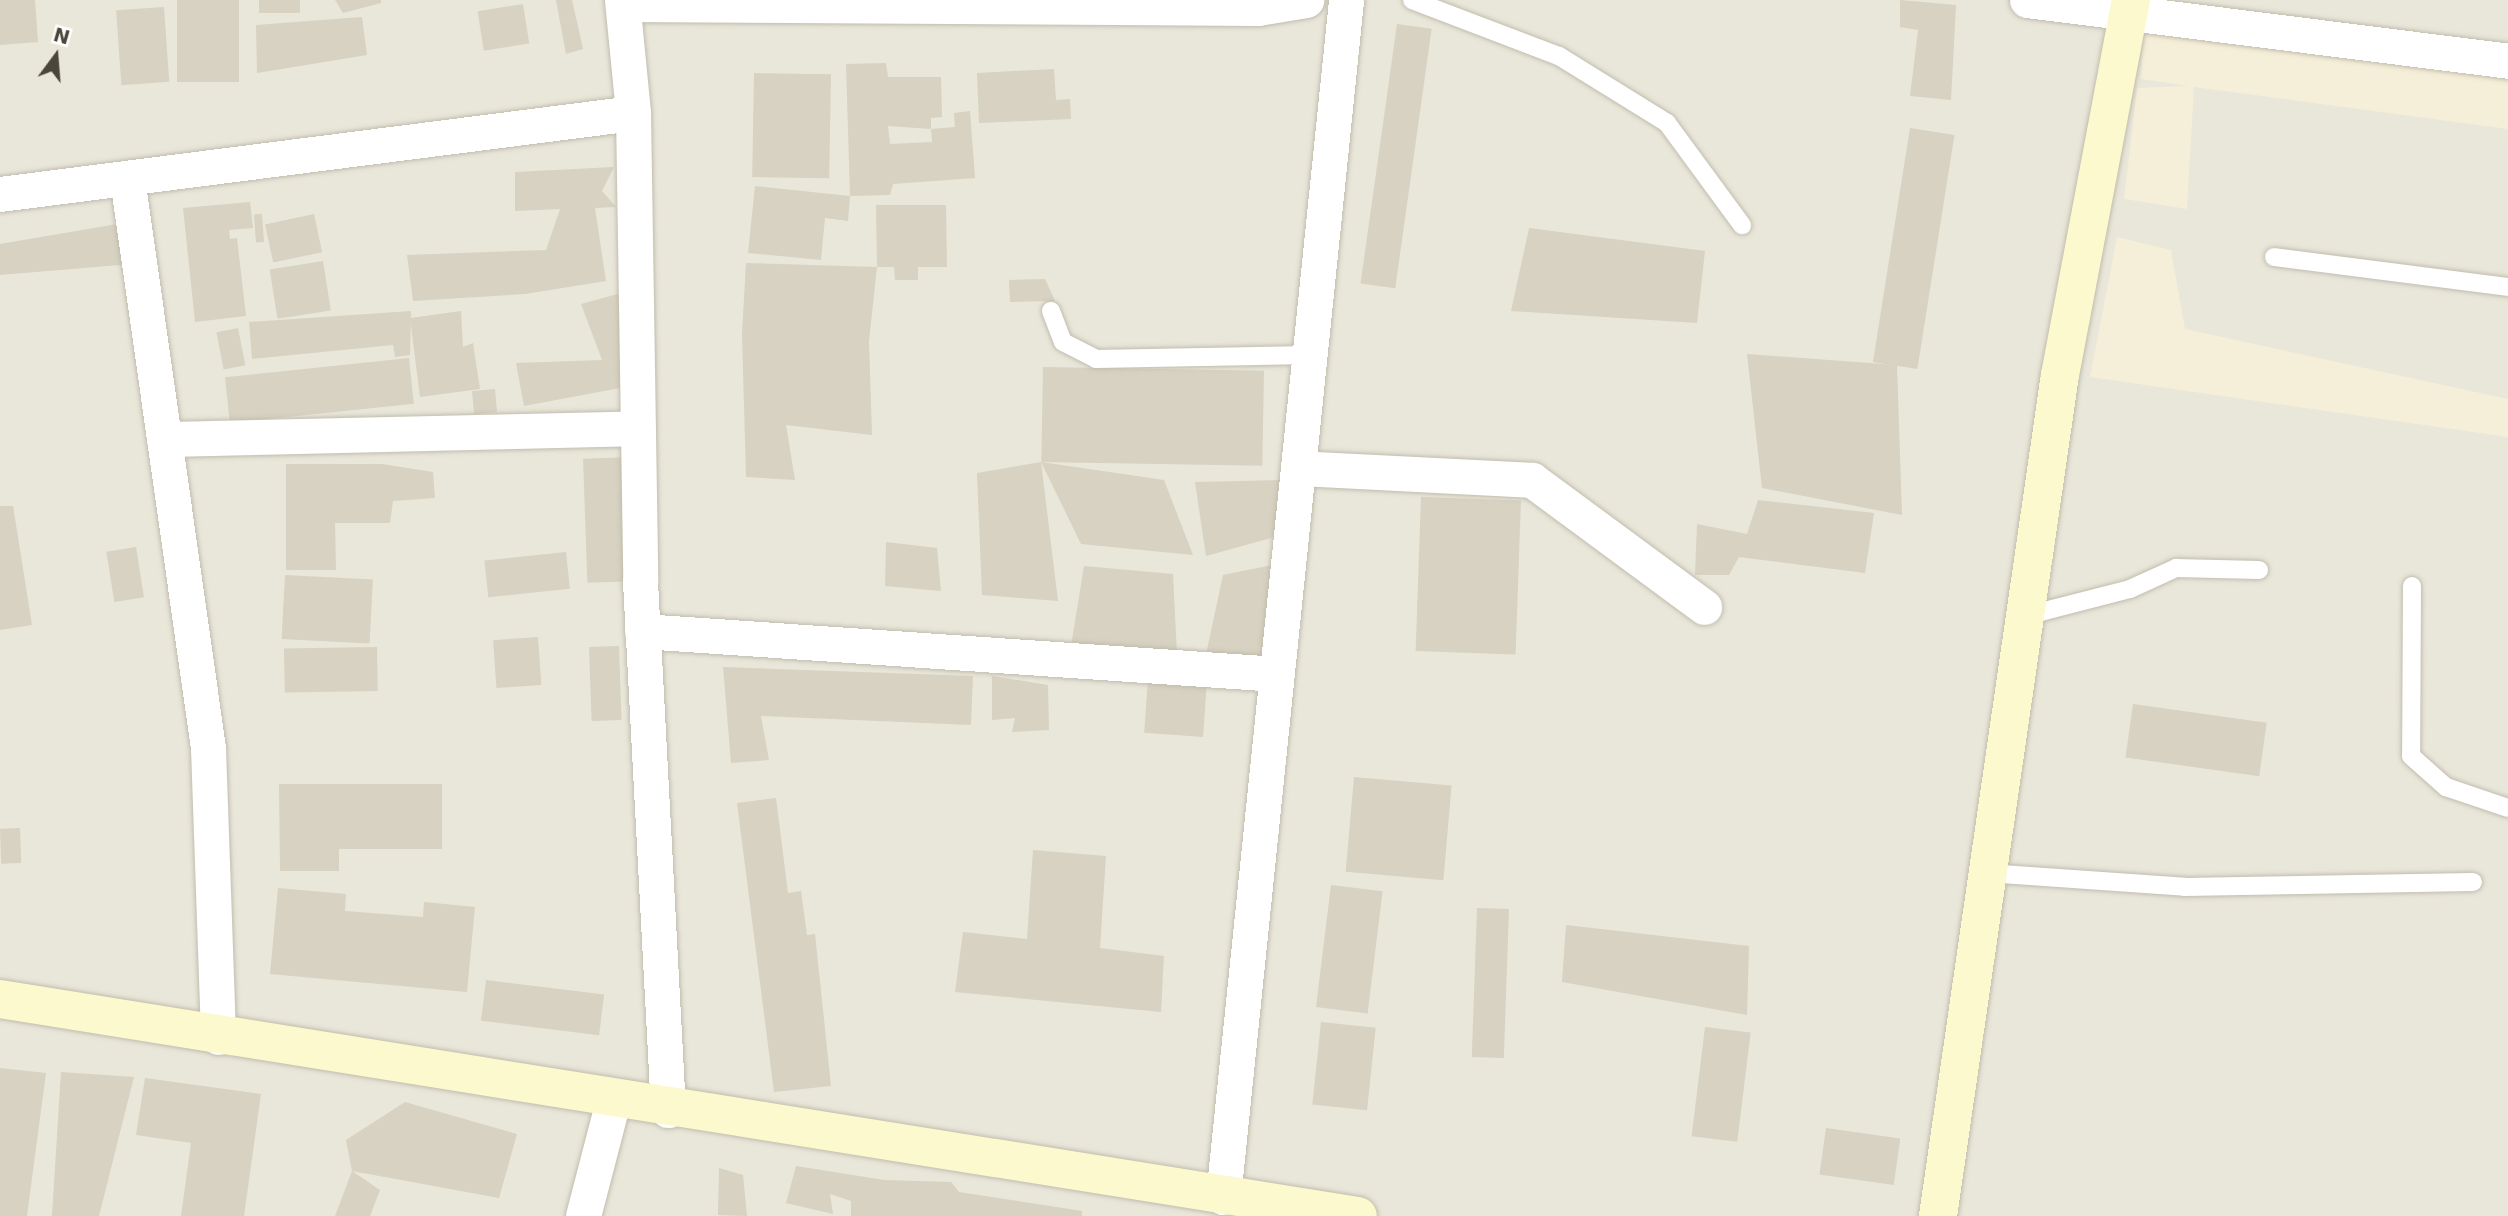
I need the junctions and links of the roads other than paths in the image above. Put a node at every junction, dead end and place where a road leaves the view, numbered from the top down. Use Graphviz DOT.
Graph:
graph roads {
  1 [pos="1306,0"];
  2 [pos="1346,0"];
  3 [pos="1412,0"];
  4 [pos="2027,0"];
  5 [pos="623,2"];
  6 [pos="2130,6"];
  7 [pos="2508,61"];
  8 [pos="633,113"];
  9 [pos="127,178"];
  10 [pos="0,194"];
  11 [pos="1742,225"];
  12 [pos="2274,257"];
  13 [pos="2508,287"];
  14 [pos="1051,311"];
  15 [pos="1310,355"];
  16 [pos="637,428"];
  17 [pos="164,439"];
  18 [pos="1298,468"];
  19 [pos="2259,570"];
  20 [pos="2412,586"];
  21 [pos="1704,607"];
  22 [pos="2025,616"];
  23 [pos="642,631"];
  24 [pos="1277,674"];
  25 [pos="2508,808"];
  26 [pos="1987,873"];
  27 [pos="2473,882"];
  28 [pos="0,999"];
  29 [pos="218,1037"];
  30 [pos="613,1101"];
  31 [pos="668,1110"];
  32 [pos="1223,1197"];
  33 [pos="583,1216"];
  34 [pos="1358,1216"];
  35 [pos="1938,1216"];
  1 -- 5 [label="street"];
  2 -- 15 [label="street"];
  3 -- 11 [label="lane"];
  4 -- 6 [label="street"];
  5 -- 8 [label="street"];
  6 -- 7 [label="street"];
  6 -- 22 [label="street"];
  8 -- 9 [label="street"];
  8 -- 16 [label="street"];
  9 -- 10 [label="street"];
  9 -- 17 [label="street"];
  12 -- 13 [label="lane"];
  14 -- 15 [label="lane"];
  15 -- 18 [label="street"];
  16 -- 17 [label="street"];
  16 -- 23 [label="street"];
  17 -- 29 [label="street"];
  18 -- 21 [label="street"];
  18 -- 24 [label="street"];
  19 -- 22 [label="lane"];
  20 -- 25 [label="lane"];
  22 -- 26 [label="street"];
  23 -- 24 [label="street"];
  23 -- 31 [label="street"];
  24 -- 32 [label="street"];
  26 -- 27 [label="lane"];
  26 -- 35 [label="street"];
  28 -- 29 [label="street"];
  29 -- 30 [label="street"];
  30 -- 31 [label="street"];
  30 -- 33 [label="street"];
  31 -- 32 [label="street"];
  32 -- 34 [label="street"];
}
